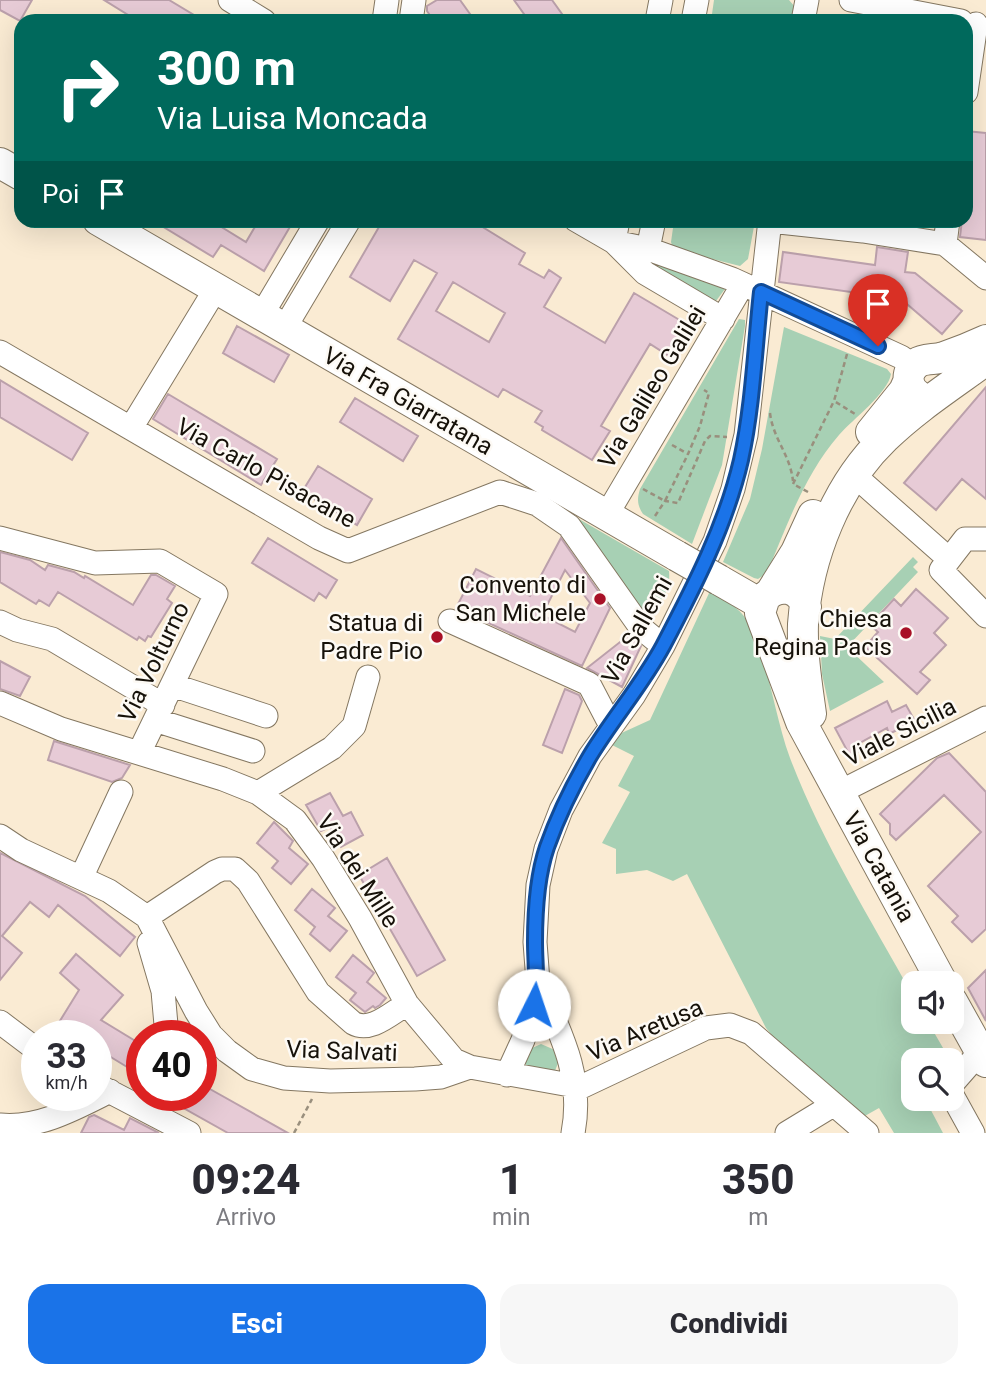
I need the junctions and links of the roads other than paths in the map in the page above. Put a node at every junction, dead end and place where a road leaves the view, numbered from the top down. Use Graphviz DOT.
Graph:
graph roads {
  1 [pos="230,0"];
  2 [pos="851,0"];
  3 [pos="253,14"];
  4 [pos="925,14"];
  5 [pos="112,228"];
  6 [pos="314,228"];
  7 [pos="343,228"];
  8 [pos="652,228"];
  9 [pos="768,228"];
  10 [pos="865,228"];
  11 [pos="947,228"];
  12 [pos="616,231"];
  13 [pos="945,244"];
  14 [pos="648,249"];
  15 [pos="986,278"];
  16 [pos="752,288"];
  17 [pos="215,289"];
  18 [pos="723,319"];
  19 [pos="986,320"];
  20 [pos="272,322"];
  21 [pos="986,340"];
  22 [pos="0,352"];
  23 [pos="986,360"];
  24 [pos="928,365"];
  25 [pos="938,395"];
  26 [pos="131,428"];
  27 [pos="854,475"];
  28 [pos="606,516"];
  29 [pos="0,538"];
  30 [pos="986,539"];
  31 [pos="949,559"];
  32 [pos="766,606"];
  33 [pos="805,614"];
  34 [pos="986,616"];
  35 [pos="450,621"];
  36 [pos="0,622"];
  37 [pos="663,646"];
  38 [pos="368,677"];
  39 [pos="0,703"];
  40 [pos="163,703"];
  41 [pos="266,716"];
  42 [pos="986,718"];
  43 [pos="611,726"];
  44 [pos="814,750"];
  45 [pos="253,751"];
  46 [pos="139,753"];
  47 [pos="121,792"];
  48 [pos="258,793"];
  49 [pos="838,793"];
  50 [pos="0,836"];
  51 [pos="81,878"];
  52 [pos="147,917"];
  53 [pos="936,971"];
  54 [pos="538,982"];
  55 [pos="407,1004"];
  56 [pos="166,1020"];
  57 [pos="0,1022"];
  58 [pos="964,1023"];
  59 [pos="21,1038"];
  60 [pos="523,1040"];
  61 [pos="564,1043"];
  62 [pos="983,1057"];
  63 [pos="470,1067"];
  64 [pos="964,1074"];
  65 [pos="507,1075"];
  66 [pos="574,1087"];
  67 [pos="833,1105"];
  68 [pos="67,1111"];
  69 [pos="157,1111"];
  70 [pos="961,1111"];
  71 [pos="0,1125"];
  72 [pos="189,1133"];
  73 [pos="573,1133"];
  74 [pos="787,1133"];
  75 [pos="867,1133"];
  76 [pos="973,1133"];
  1 -- 3 [label="street"];
  2 -- 4 [label="street"];
  5 -- 17 [label="main road, Via Fra Giarratana"];
  6 -- 20 [label="street"];
  7 -- 20 [label="street"];
  8 -- 14 [label="street"];
  9 -- 16 [label="street, Via Sallemi"];
  10 -- 13 [label="street"];
  11 -- 13 [label="street"];
  12 -- 14 [label="street"];
  12 -- 18 [label="street"];
  13 -- 15 [label="street"];
  14 -- 16 [label="street"];
  16 -- 18 [label="street, Via Galileo Galilei"];
  16 -- 24 [label="street"];
  16 -- 37 [label="street, Via Sallemi"];
  17 -- 20 [label="main road, Via Fra Giarratana"];
  17 -- 26 [label="street"];
  18 -- 28 [label="street, Via Galileo Galilei"];
  19 -- 24 [label="street"];
  20 -- 28 [label="main road, Via Fra Giarratana"];
  21 -- 24 [label="main road"];
  22 -- 26 [label="street, Via Carlo Pisacane"];
  23 -- 25 [label="main road"];
  24 -- 25 [label="main road"];
  24 -- 32 [label="main road"];
  25 -- 27 [label="main road"];
  26 -- 37 [label="street, Via Carlo Pisacane"];
  27 -- 31 [label="street"];
  27 -- 33 [label="main road"];
  28 -- 32 [label="main road, Via Fra Giarratana, bridge"];
  29 -- 40 [label="street, Via Volturno"];
  30 -- 31 [label="street"];
  31 -- 34 [label="street"];
  32 -- 33 [label="main road"];
  32 -- 44 [label="main road, Via Catania"];
  33 -- 44 [label="main road"];
  35 -- 43 [label="street"];
  36 -- 40 [label="street"];
  37 -- 43 [label="street, Via Sallemi"];
  38 -- 48 [label="street"];
  39 -- 46 [label="street, Via dei Mille"];
  40 -- 41 [label="street"];
  40 -- 45 [label="street"];
  40 -- 46 [label="street, Via Volturno"];
  42 -- 49 [label="street, Viale Sicilia"];
  43 -- 54 [label="street, Via Sallemi"];
  44 -- 49 [label="main road, Via Catania"];
  46 -- 48 [label="street, Via dei Mille"];
  47 -- 51 [label="street"];
  48 -- 55 [label="street, Via dei Mille"];
  49 -- 53 [label="main road, Via Catania"];
  50 -- 51 [label="street, Via Salvati"];
  51 -- 52 [label="street, Via Salvati"];
  52 -- 55 [label="street"];
  52 -- 56 [label="street"];
  52 -- 63 [label="street, Via Salvati"];
  54 -- 60 [label="street, Via Sallemi"];
  54 -- 61 [label="street, Via Sallemi"];
  55 -- 63 [label="street, Via dei Mille"];
  57 -- 59 [label="street"];
  58 -- 62 [label="main road"];
  60 -- 61 [label="street"];
  60 -- 65 [label="street, Via Sallemi"];
  61 -- 66 [label="street, Via Sallemi"];
  62 -- 64 [label="street"];
  63 -- 65 [label="street, Via Salvati"];
  65 -- 66 [label="street, Via Salvati"];
  66 -- 67 [label="street, Via Aretusa"];
  66 -- 73 [label="street, Via Sallemi"];
  67 -- 74 [label="street"];
  67 -- 75 [label="street, Via Aretusa"];
  68 -- 71 [label="street"];
  69 -- 72 [label="street"];
  70 -- 76 [label="street"];
}
